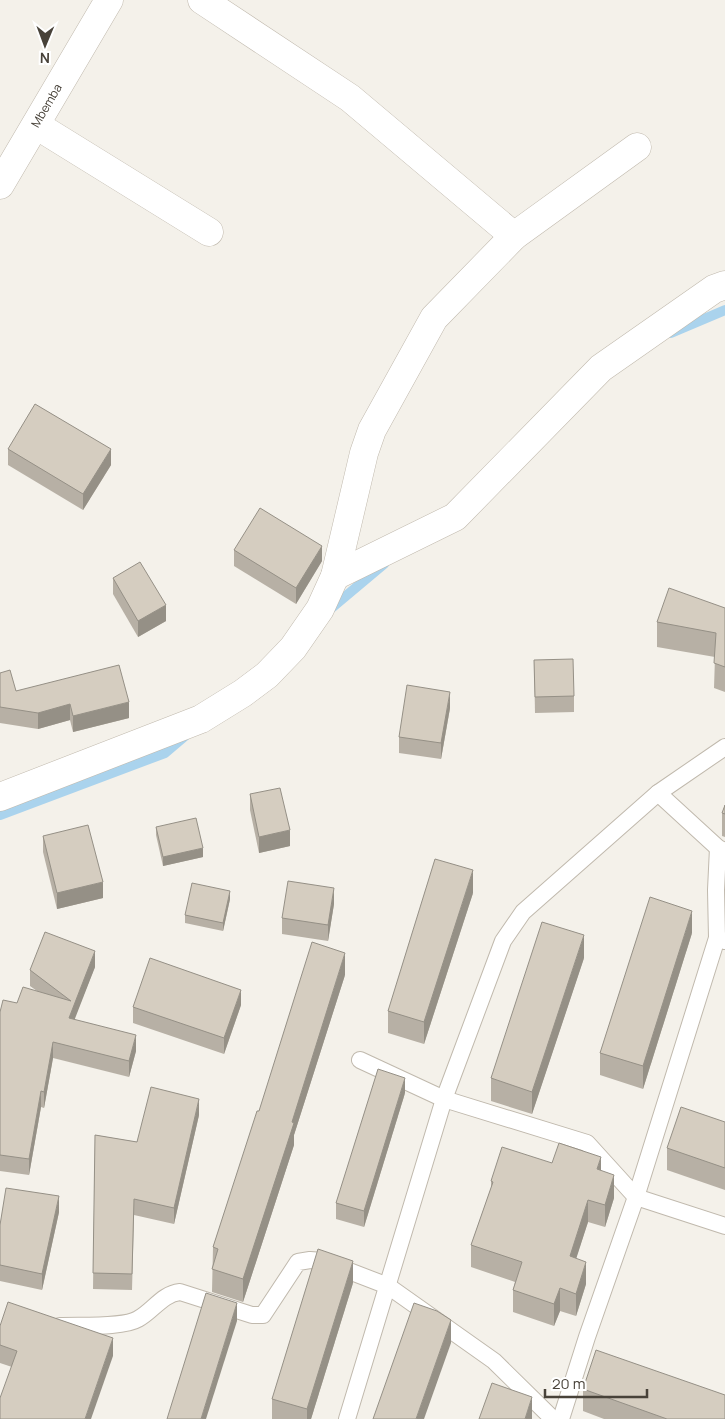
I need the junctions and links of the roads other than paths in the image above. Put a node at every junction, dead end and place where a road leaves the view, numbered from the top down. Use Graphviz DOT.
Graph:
graph roads {
  1 [pos="109,0"];
  2 [pos="202,0"];
  3 [pos="36,125"];
  4 [pos="637,146"];
  5 [pos="1,182"];
  6 [pos="209,232"];
  7 [pos="514,236"];
  8 [pos="725,285"];
  9 [pos="335,576"];
  10 [pos="725,746"];
  11 [pos="658,793"];
  12 [pos="0,797"];
  13 [pos="722,849"];
  14 [pos="721,939"];
  15 [pos="360,1060"];
  16 [pos="444,1099"];
  17 [pos="636,1197"];
  18 [pos="725,1226"];
  19 [pos="388,1286"];
  20 [pos="60,1326"];
  21 [pos="347,1419"];
  22 [pos="553,1419"];
  23 [pos="561,1419"];
  1 -- 3 [label="street, Mbemba"];
  2 -- 7 [label="street"];
  3 -- 5 [label="street, Mbemba"];
  3 -- 6 [label="street"];
  4 -- 7 [label="street"];
  7 -- 9 [label="street"];
  8 -- 9 [label="street"];
  9 -- 12 [label="street"];
  10 -- 11 [label="lane"];
  11 -- 13 [label="lane"];
  11 -- 16 [label="lane"];
  13 -- 14 [label="lane"];
  14 -- 17 [label="lane"];
  15 -- 16 [label="lane"];
  16 -- 17 [label="lane"];
  16 -- 19 [label="lane"];
  17 -- 18 [label="lane"];
  17 -- 23 [label="lane"];
  19 -- 20 [label="lane"];
  19 -- 21 [label="lane"];
  19 -- 22 [label="lane"];
}
